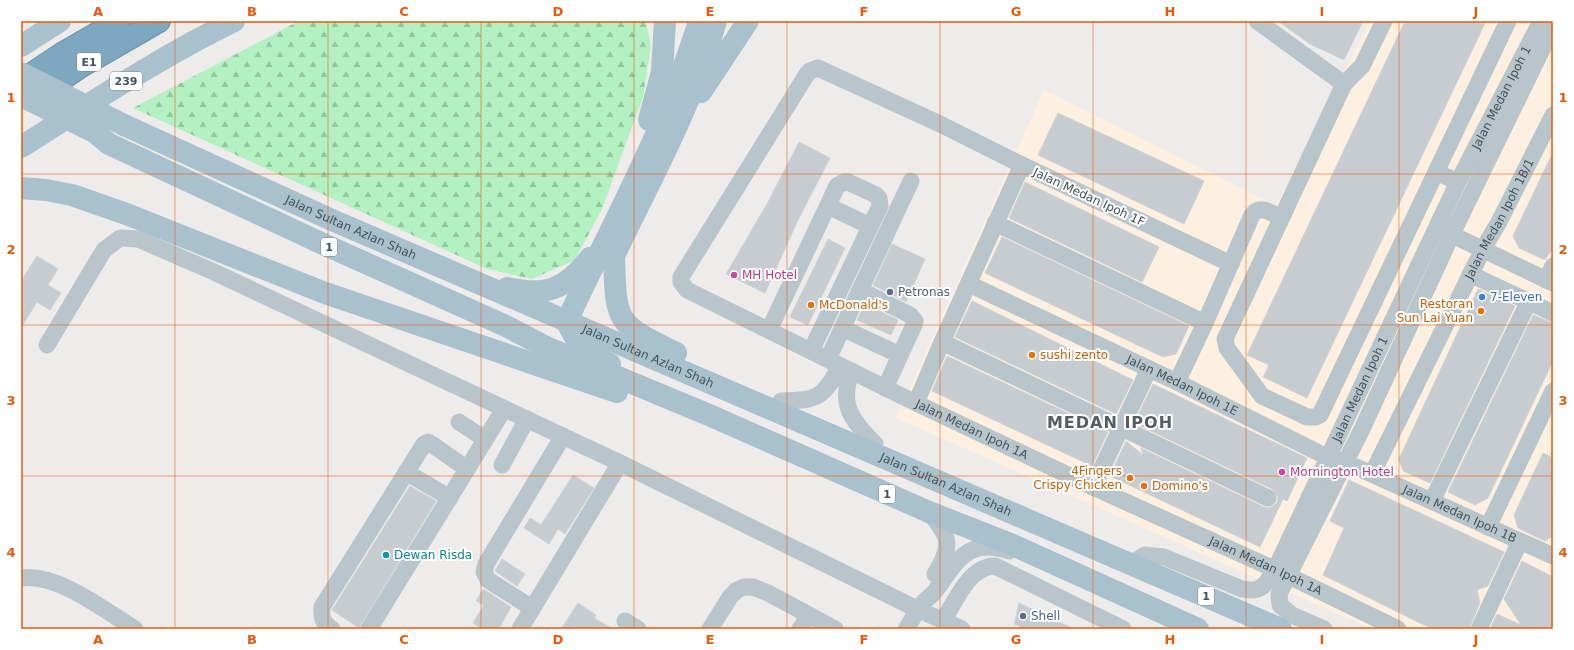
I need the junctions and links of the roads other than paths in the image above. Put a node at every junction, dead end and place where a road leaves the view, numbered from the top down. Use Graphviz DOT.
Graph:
graph roads {
  1 [pos="60,21"];
  2 [pos="119,21"];
  3 [pos="159,21"];
  4 [pos="234,21"];
  5 [pos="665,21"];
  6 [pos="698,21"];
  7 [pos="716,21"];
  8 [pos="748,21"];
  9 [pos="1256,21"];
  10 [pos="1384,21"];
  11 [pos="1508,21"];
  12 [pos="1546,30"];
  13 [pos="21,46"];
  14 [pos="21,73"];
  15 [pos="21,81"];
  16 [pos="1344,84"];
  17 [pos="21,96"];
  18 [pos="21,107"];
  19 [pos="1553,116"];
  20 [pos="109,144"];
  21 [pos="21,147"];
  22 [pos="1022,165"];
  23 [pos="647,172"];
  24 [pos="1436,172"];
  25 [pos="911,181"];
  26 [pos="1458,182"];
  27 [pos="21,188"];
  28 [pos="828,206"];
  29 [pos="1281,218"];
  30 [pos="995,223"];
  31 [pos="870,226"];
  32 [pos="142,230"];
  33 [pos="1444,231"];
  34 [pos="610,246"];
  35 [pos="1483,249"];
  36 [pos="1231,264"];
  37 [pos="1470,274"];
  38 [pos="1551,276"];
  39 [pos="477,282"];
  40 [pos="969,284"];
  41 [pos="860,290"];
  42 [pos="1528,301"];
  43 [pos="1553,313"];
  44 [pos="1205,323"];
  45 [pos="572,326"];
  46 [pos="508,327"];
  47 [pos="842,328"];
  48 [pos="769,330"];
  49 [pos="942,342"];
  50 [pos="47,345"];
  51 [pos="596,345"];
  52 [pos="811,351"];
  53 [pos="900,355"];
  54 [pos="840,365"];
  55 [pos="1149,369"];
  56 [pos="1177,382"];
  57 [pos="885,388"];
  58 [pos="1553,391"];
  59 [pos="781,401"];
  60 [pos="916,403"];
  61 [pos="504,409"];
  62 [pos="709,415"];
  63 [pos="527,419"];
  64 [pos="459,422"];
  65 [pos="1122,428"];
  66 [pos="1362,430"];
  67 [pos="563,436"];
  68 [pos="485,439"];
  69 [pos="875,444"];
  70 [pos="1329,458"];
  71 [pos="1345,462"];
  72 [pos="620,463"];
  73 [pos="502,465"];
  74 [pos="467,469"];
  75 [pos="406,472"];
  76 [pos="1372,474"];
  77 [pos="1093,487"];
  78 [pos="450,498"];
  79 [pos="1268,498"];
  80 [pos="1432,501"];
  81 [pos="995,506"];
  82 [pos="929,512"];
  83 [pos="1488,526"];
  84 [pos="1520,541"];
  85 [pos="1553,556"];
  86 [pos="1050,561"];
  87 [pos="1131,564"];
  88 [pos="1281,572"];
  89 [pos="21,578"];
  90 [pos="921,606"];
  91 [pos="532,608"];
  92 [pos="808,615"];
  93 [pos="942,621"];
  94 [pos="135,629"];
  95 [pos="332,629"];
  96 [pos="369,629"];
  97 [pos="520,629"];
  98 [pos="710,629"];
  99 [pos="800,629"];
  100 [pos="835,629"];
  101 [pos="906,629"];
  102 [pos="962,629"];
  103 [pos="1123,629"];
  104 [pos="1198,629"];
  105 [pos="1281,629"];
  106 [pos="1324,629"];
  107 [pos="1398,629"];
  108 [pos="1479,629"];
  1 -- 13 [label="main road"];
  2 -- 15 [label="highway, E1"];
  3 -- 18 [label="highway, E1"];
  4 -- 21 [label="main road, 239"];
  5 -- 23 [label="main road"];
  6 -- 23 [label="main road"];
  7 -- 23 [label="main road"];
  8 -- 23 [label="main road"];
  9 -- 16 [label="street"];
  10 -- 16 [label="street"];
  11 -- 24 [label="street"];
  12 -- 26 [label="street, Jalan Medan Ipoh 1"];
  12 -- 33 [label="street, Jalan Medan Ipoh 1"];
  14 -- 39 [label="main road, Jalan Sultan Azlan Shah / 1, bridge"];
  16 -- 29 [label="street"];
  17 -- 20 [label="main road, bridge"];
  18 -- 20 [label="main road, Jalan Sultan Azlan Shah / 1"];
  19 -- 35 [label="street, Jalan Medan Ipoh 1B/1"];
  20 -- 46 [label="main road, Jalan Sultan Azlan Shah / 1"];
  22 -- 30 [label="street, Jalan Medan Ipoh 1F"];
  22 -- 36 [label="street, Jalan Medan Ipoh 1F"];
  22 -- 48 [label="street, Jalan Medan Ipoh 1A"];
  23 -- 34 [label="main road"];
  24 -- 26 [label="street"];
  24 -- 29 [label="street"];
  25 -- 41 [label="street"];
  26 -- 33 [label="street, Jalan Medan Ipoh 1"];
  27 -- 32 [label="main road"];
  28 -- 31 [label="street"];
  28 -- 31 [label="street"];
  28 -- 48 [label="street"];
  29 -- 36 [label="street"];
  30 -- 40 [label="street, Jalan Medan Ipoh 1F"];
  30 -- 44 [label="street"];
  31 -- 52 [label="street"];
  32 -- 50 [label="street"];
  32 -- 61 [label="street"];
  32 -- 62 [label="main road"];
  33 -- 35 [label="street"];
  33 -- 66 [label="street, Jalan Medan Ipoh 1"];
  33 -- 70 [label="street, Jalan Medan Ipoh 1"];
  34 -- 39 [label="main road"];
  34 -- 45 [label="main road"];
  34 -- 59 [label="main road"];
  35 -- 37 [label="street, Jalan Medan Ipoh 1B/1"];
  35 -- 38 [label="street"];
  36 -- 44 [label="street"];
  37 -- 42 [label="street"];
  37 -- 76 [label="street, Jalan Medan Ipoh 1B/1"];
  39 -- 45 [label="main road, Jalan Sultan Azlan Shah / 1"];
  40 -- 49 [label="street, Jalan Medan Ipoh 1F"];
  40 -- 55 [label="street, Jalan Medan Ipoh 1E"];
  41 -- 47 [label="street"];
  41 -- 53 [label="street"];
  42 -- 43 [label="street"];
  42 -- 80 [label="street"];
  44 -- 56 [label="street"];
  45 -- 46 [label="main road"];
  45 -- 51 [label="main road, Jalan Sultan Azlan Shah / 1"];
  46 -- 62 [label="main road, Jalan Sultan Azlan Shah / 1"];
  47 -- 53 [label="street"];
  47 -- 54 [label="street"];
  48 -- 52 [label="street, Jalan Medan Ipoh 1A"];
  49 -- 60 [label="street, Jalan Medan Ipoh 1F"];
  49 -- 65 [label="street"];
  51 -- 81 [label="main road, Jalan Sultan Azlan Shah / 1"];
  51 -- 86 [label="main road"];
  52 -- 54 [label="street, Jalan Medan Ipoh 1A"];
  53 -- 57 [label="street"];
  54 -- 57 [label="street, Jalan Medan Ipoh 1A"];
  54 -- 59 [label="street"];
  54 -- 69 [label="street"];
  55 -- 56 [label="street, Jalan Medan Ipoh 1E"];
  55 -- 65 [label="street"];
  56 -- 70 [label="street, Jalan Medan Ipoh 1E"];
  57 -- 60 [label="street, Jalan Medan Ipoh 1A"];
  58 -- 83 [label="street"];
  59 -- 69 [label="main road"];
  60 -- 77 [label="street, Jalan Medan Ipoh 1A"];
  61 -- 63 [label="street"];
  61 -- 68 [label="street"];
  62 -- 82 [label="main road, Jalan Sultan Azlan Shah / 1"];
  63 -- 67 [label="street"];
  63 -- 73 [label="street"];
  64 -- 68 [label="street"];
  65 -- 77 [label="street"];
  65 -- 79 [label="street"];
  66 -- 70 [label="street"];
  66 -- 71 [label="street, Jalan Medan Ipoh 1"];
  67 -- 72 [label="street"];
  67 -- 91 [label="street"];
  68 -- 74 [label="street"];
  69 -- 81 [label="main road"];
  70 -- 88 [label="street, Jalan Medan Ipoh 1"];
  71 -- 76 [label="street, Jalan Medan Ipoh 1B"];
  71 -- 88 [label="street, Jalan Medan Ipoh 1"];
  72 -- 90 [label="street"];
  72 -- 91 [label="street"];
  74 -- 75 [label="street"];
  74 -- 78 [label="street"];
  75 -- 78 [label="street"];
  75 -- 95 [label="street"];
  76 -- 80 [label="street, Jalan Medan Ipoh 1B"];
  77 -- 88 [label="street, Jalan Medan Ipoh 1A"];
  78 -- 96 [label="street"];
  80 -- 83 [label="street, Jalan Medan Ipoh 1B"];
  81 -- 87 [label="main road, Jalan Sultan Azlan Shah / 1"];
  82 -- 86 [label="main road, Jalan Sultan Azlan Shah / 1"];
  82 -- 90 [label="street"];
  83 -- 84 [label="street, Jalan Medan Ipoh 1B"];
  84 -- 85 [label="street, Jalan Medan Ipoh 1B"];
  84 -- 108 [label="street"];
  86 -- 90 [label="street"];
  86 -- 104 [label="main road, Jalan Sultan Azlan Shah / 1"];
  87 -- 88 [label="street, Jalan Medan Ipoh 1"];
  87 -- 105 [label="main road, Jalan Sultan Azlan Shah / 1"];
  88 -- 106 [label="street, Jalan Medan Ipoh 1"];
  88 -- 107 [label="street, Jalan Medan Ipoh 1A"];
  89 -- 94 [label="street"];
  90 -- 93 [label="street"];
  90 -- 101 [label="street"];
  91 -- 97 [label="street"];
  92 -- 98 [label="street"];
  92 -- 99 [label="street"];
  92 -- 100 [label="street"];
  93 -- 102 [label="street"];
  93 -- 103 [label="street"];
}
